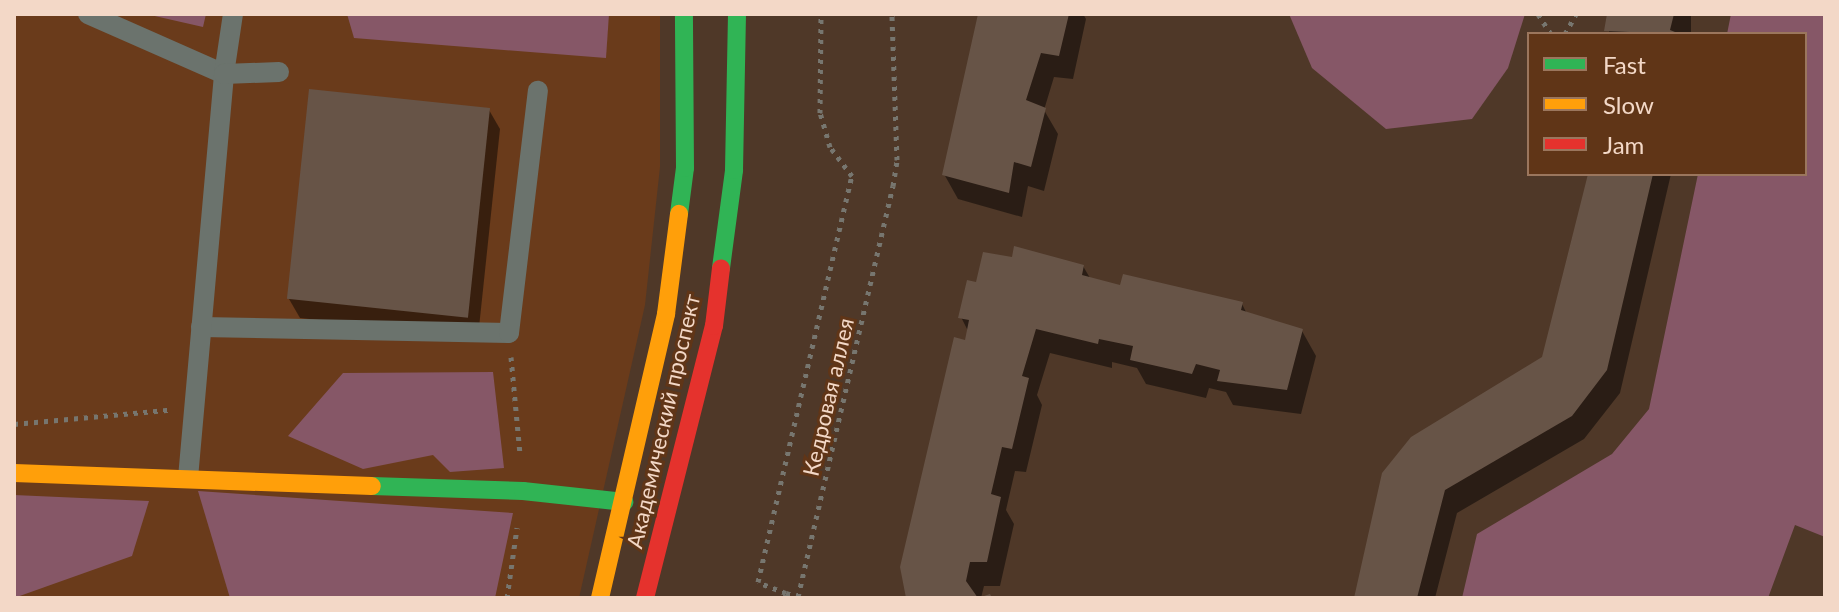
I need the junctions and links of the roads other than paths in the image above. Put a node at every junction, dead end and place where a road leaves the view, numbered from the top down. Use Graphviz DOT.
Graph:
graph roads {
  1 [pos="88,14"];
  2 [pos="233,14"];
  3 [pos="684,14"];
  4 [pos="737,14"];
  5 [pos="279,72"];
  6 [pos="224,74"];
  7 [pos="538,91"];
  8 [pos="201,327"];
  9 [pos="14,473"];
  10 [pos="188,478"];
  11 [pos="624,502"];
  12 [pos="600,598"];
  13 [pos="645,598"];
  1 -- 6 [label="lane"];
  2 -- 6 [label="lane"];
  3 -- 11 [label="main road, Академический проспект"];
  4 -- 13 [label="main road, Академический проспект"];
  5 -- 6 [label="lane"];
  6 -- 8 [label="lane"];
  7 -- 8 [label="lane"];
  8 -- 10 [label="lane"];
  9 -- 10 [label="main road"];
  10 -- 11 [label="main road"];
  11 -- 12 [label="main road, Академический проспект"];
}
